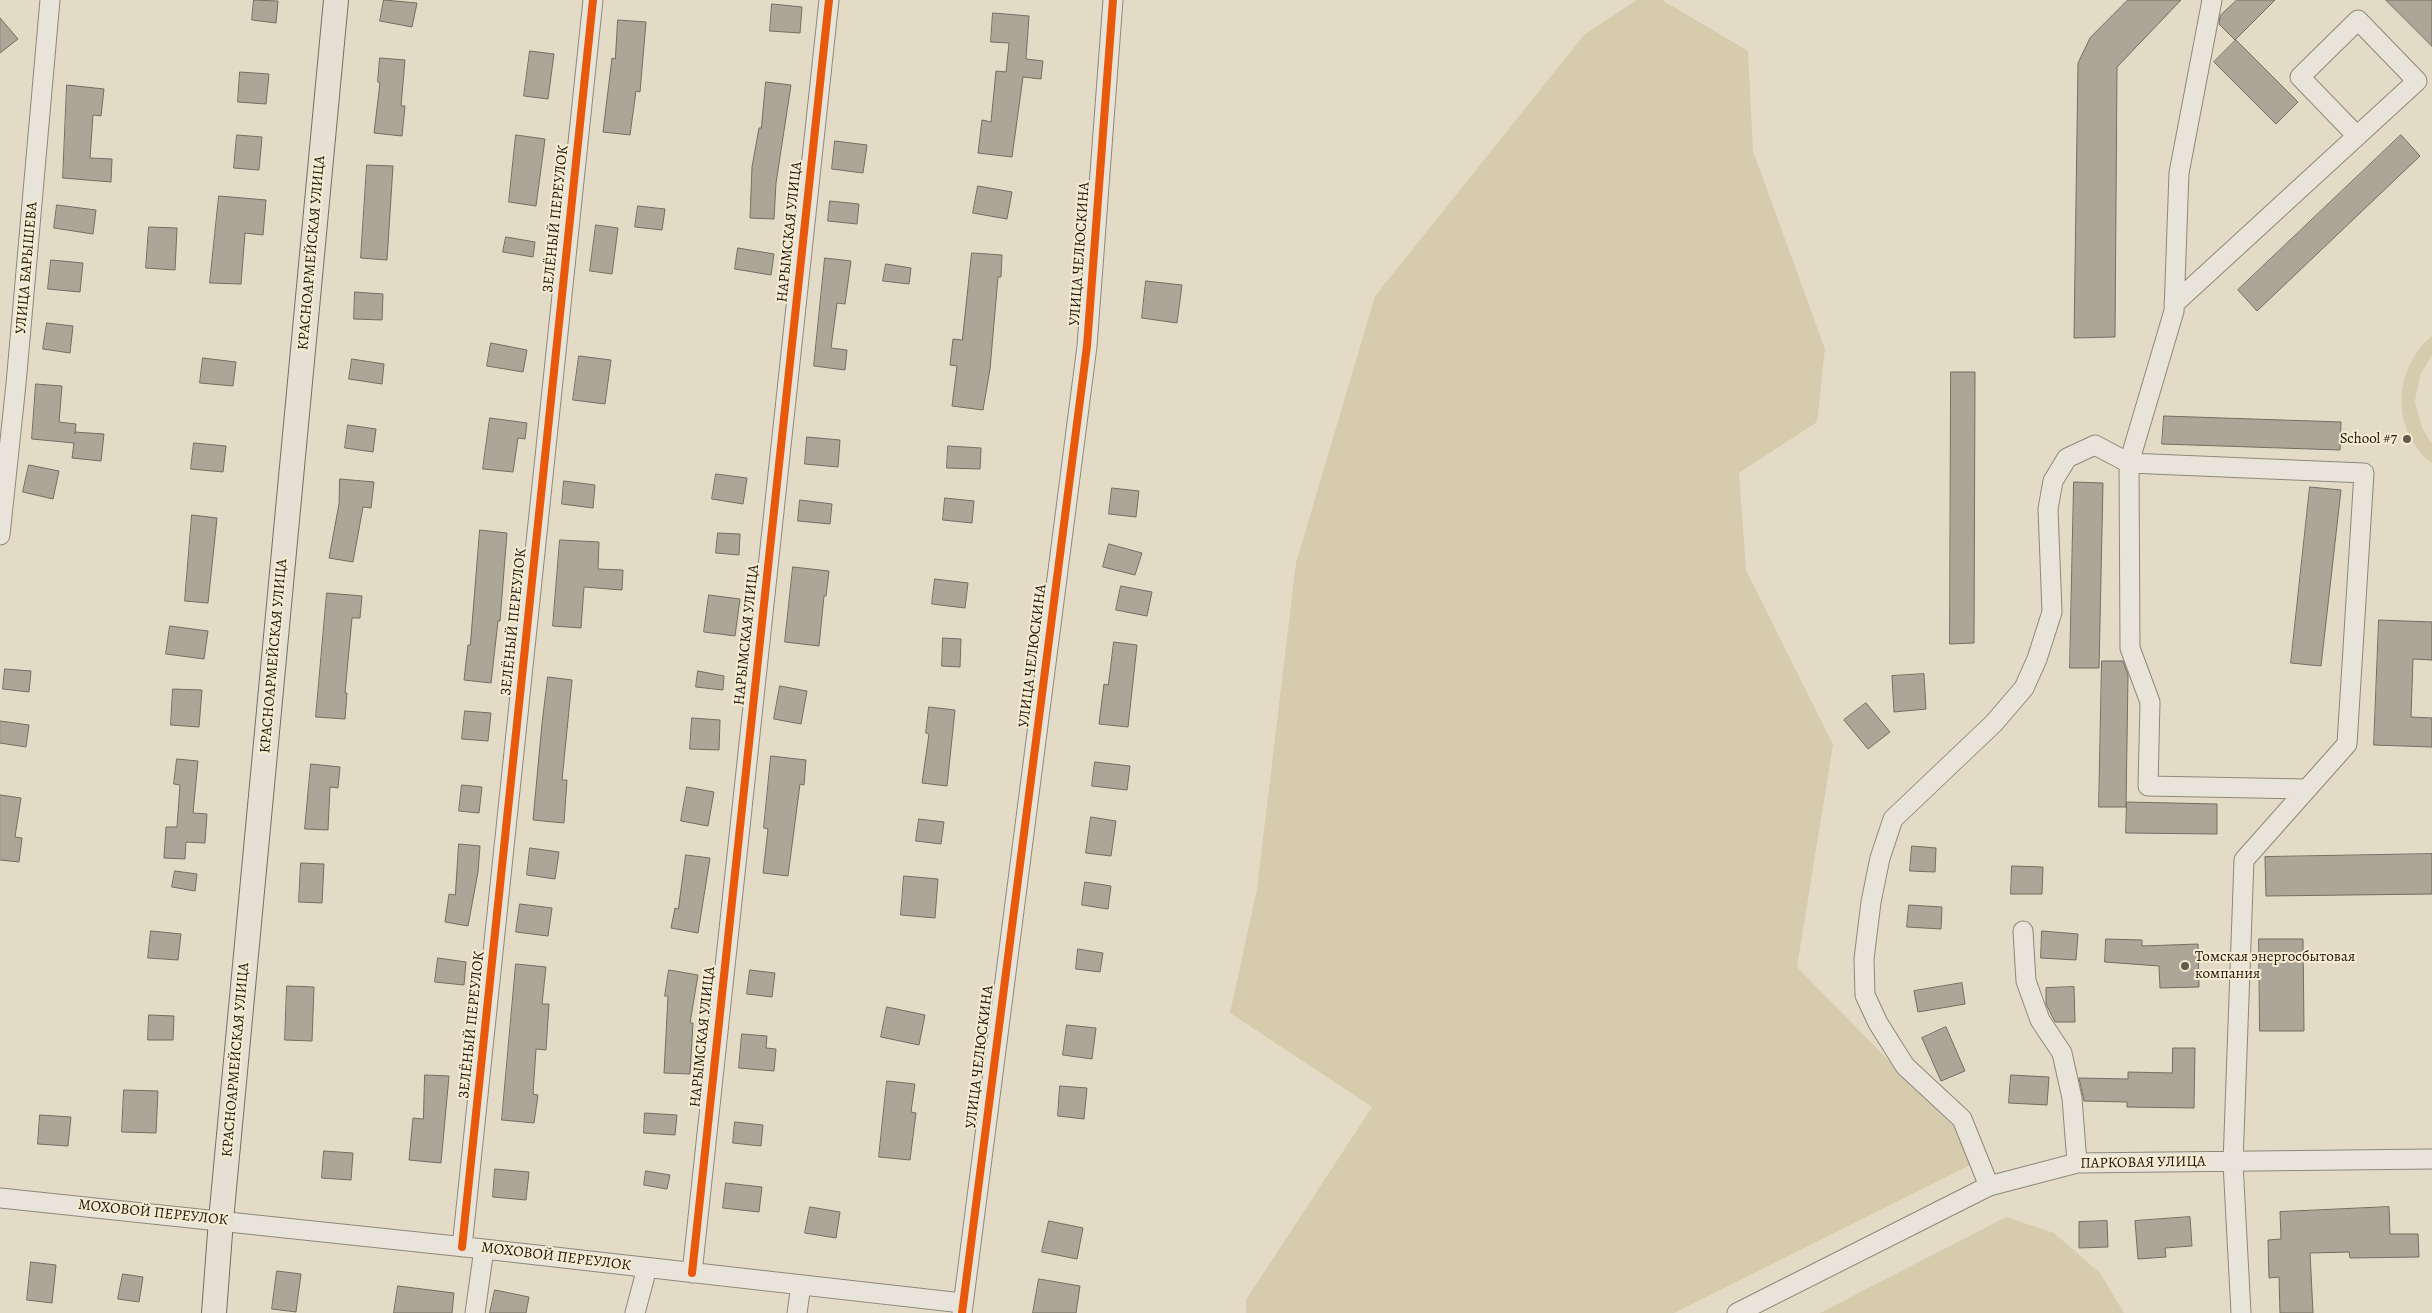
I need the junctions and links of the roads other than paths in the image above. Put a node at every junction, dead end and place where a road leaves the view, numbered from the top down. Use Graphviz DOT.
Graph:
graph roads {
  1 [pos="50,0"];
  2 [pos="336,0"];
  3 [pos="593,0"];
  4 [pos="829,0"];
  5 [pos="1113,0"];
  6 [pos="2212,0"];
  7 [pos="2358,136"];
  8 [pos="2174,304"];
  9 [pos="8,382"];
  10 [pos="2129,463"];
  11 [pos="0,535"];
  12 [pos="2306,789"];
  13 [pos="2023,931"];
  14 [pos="2432,1159"];
  15 [pos="2077,1163"];
  16 [pos="2233,1163"];
  17 [pos="1989,1186"];
  18 [pos="0,1198"];
  19 [pos="221,1220"];
  20 [pos="462,1247"];
  21 [pos="484,1249"];
  22 [pos="647,1268"];
  23 [pos="692,1272"];
  24 [pos="801,1285"];
  25 [pos="962,1308"];
  26 [pos="214,1313"];
  27 [pos="475,1313"];
  28 [pos="636,1313"];
  29 [pos="798,1313"];
  30 [pos="1737,1313"];
  31 [pos="2241,1313"];
  1 -- 9 [label="street, УЛИЦА БАРЫШЕВА"];
  2 -- 19 [label="main road, КРАСНОАРМЕЙСКАЯ УЛИЦА"];
  3 -- 20 [label="street, ЗЕЛЁНЫЙ ПЕРЕУЛОК"];
  4 -- 23 [label="street, НАРЫМСКАЯ УЛИЦА"];
  5 -- 25 [label="street, УЛИЦА ЧЕЛЮСКИНА"];
  6 -- 8 [label="street"];
  7 -- 7 [label="street"];
  7 -- 8 [label="street"];
  8 -- 10 [label="street"];
  9 -- 11 [label="street, УЛИЦА БАРЫШЕВА"];
  10 -- 12 [label="street"];
  10 -- 12 [label="street"];
  10 -- 17 [label="street"];
  12 -- 16 [label="street"];
  13 -- 15 [label="street"];
  14 -- 16 [label="street, ПАРКОВАЯ УЛИЦА"];
  15 -- 16 [label="street, ПАРКОВАЯ УЛИЦА"];
  15 -- 17 [label="street, ПАРКОВАЯ УЛИЦА"];
  16 -- 31 [label="street"];
  17 -- 30 [label="street, ПАРКОВАЯ УЛИЦА"];
  18 -- 19 [label="street, МОХОВОЙ ПЕРЕУЛОК"];
  19 -- 20 [label="street, МОХОВОЙ ПЕРЕУЛОК"];
  19 -- 26 [label="main road, КРАСНОАРМЕЙСКАЯ УЛИЦА"];
  20 -- 21 [label="street, МОХОВОЙ ПЕРЕУЛОК"];
  21 -- 22 [label="street, МОХОВОЙ ПЕРЕУЛОК"];
  21 -- 27 [label="street"];
  22 -- 23 [label="street, МОХОВОЙ ПЕРЕУЛОК"];
  22 -- 28 [label="street"];
  23 -- 24 [label="street, МОХОВОЙ ПЕРЕУЛОК"];
  24 -- 25 [label="street, МОХОВОЙ ПЕРЕУЛОК"];
  24 -- 29 [label="street"];
}
